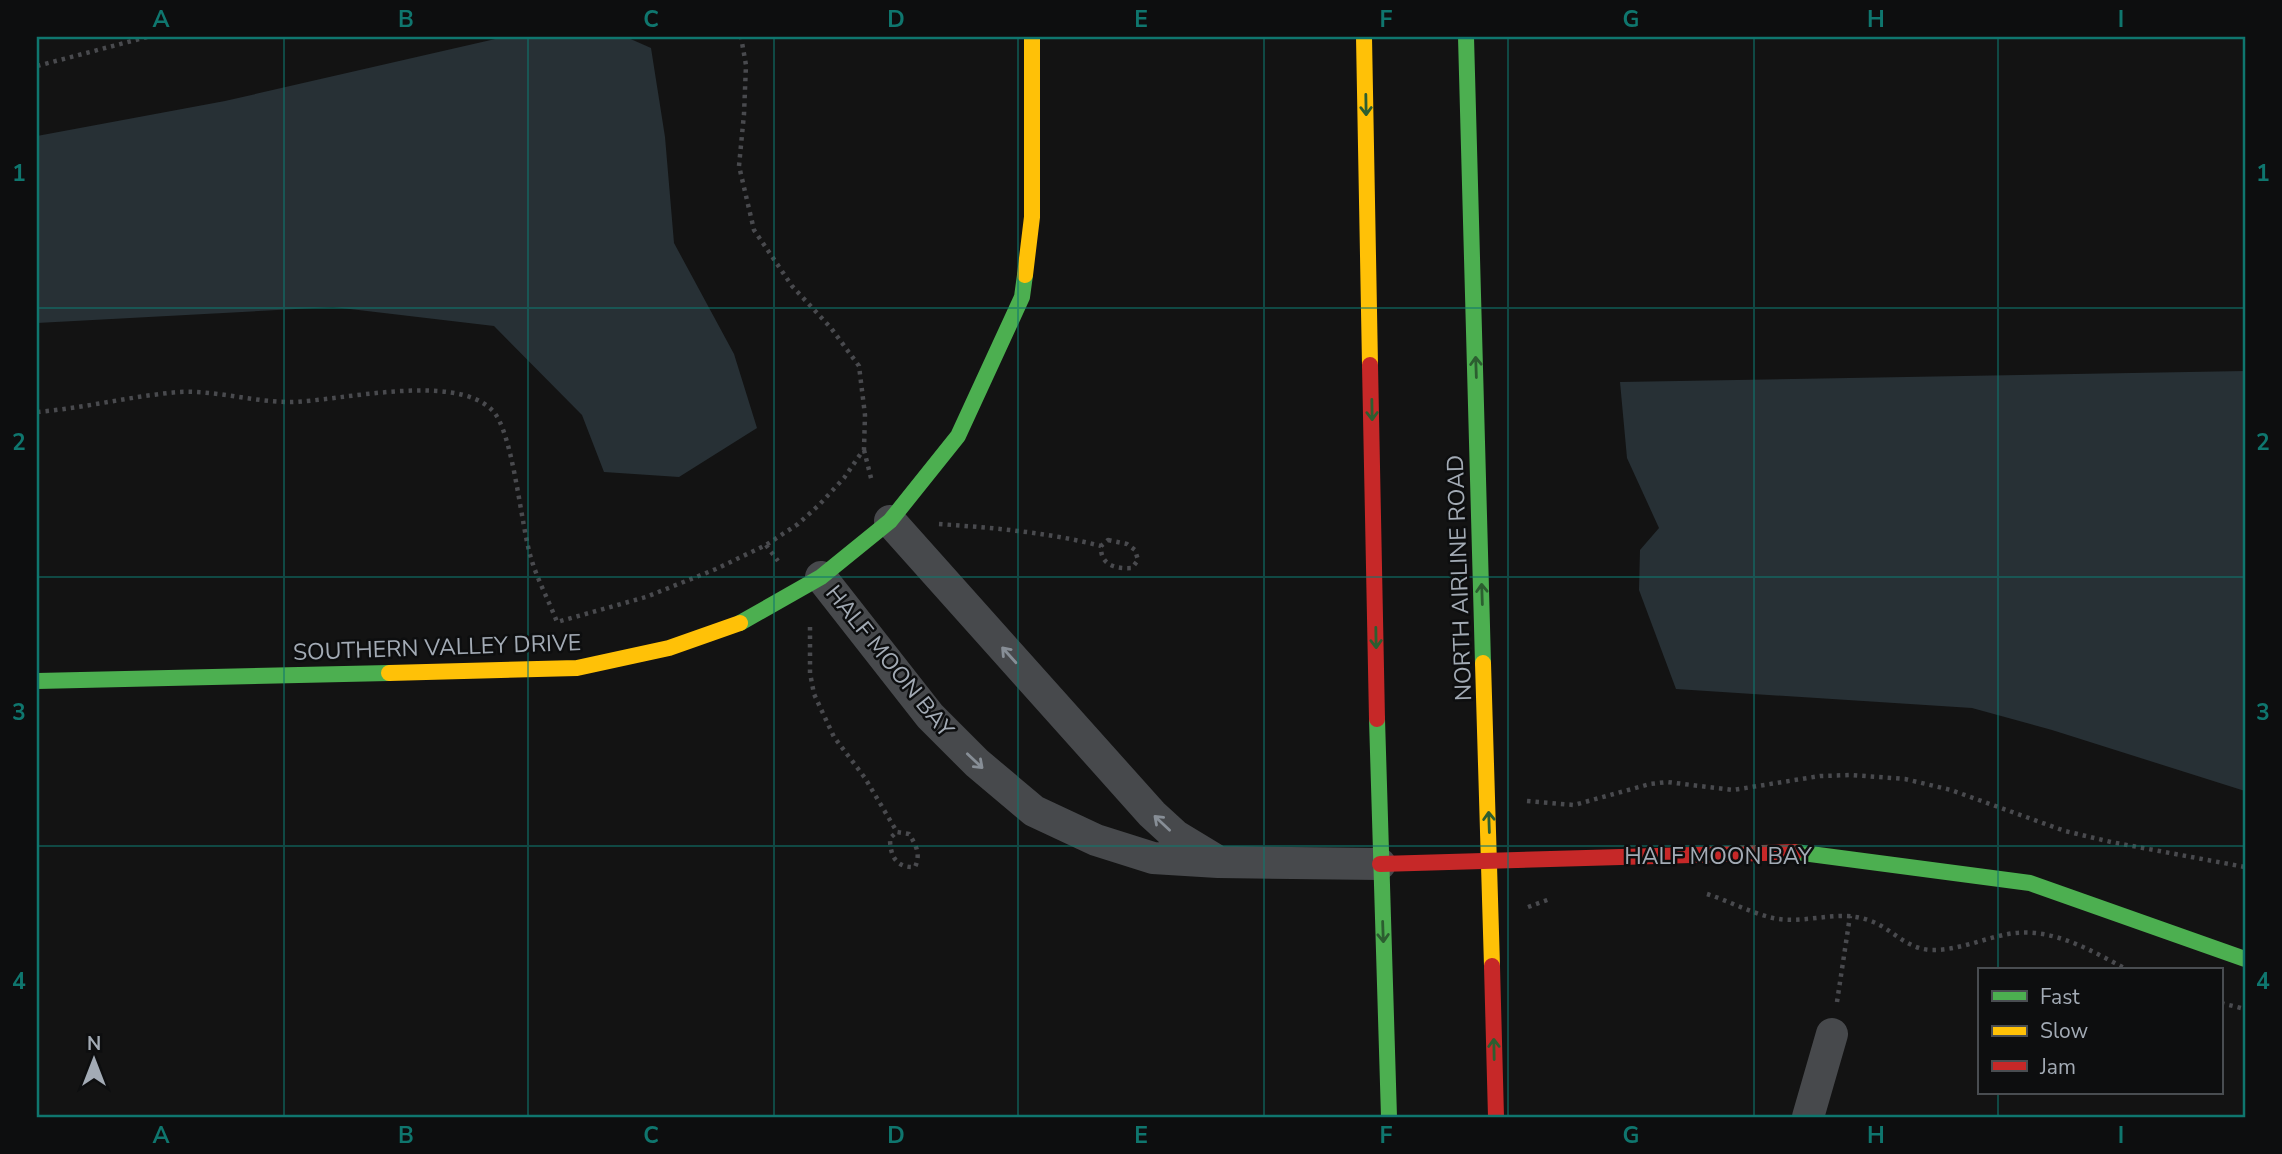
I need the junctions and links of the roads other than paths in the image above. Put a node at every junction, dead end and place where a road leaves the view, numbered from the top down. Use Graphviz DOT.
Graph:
graph roads {
  1 [pos="1032,37"];
  2 [pos="1364,37"];
  3 [pos="1466,37"];
  4 [pos="890,521"];
  5 [pos="811,584"];
  6 [pos="37,681"];
  7 [pos="1490,859"];
  8 [pos="1218,862"];
  9 [pos="1380,864"];
  10 [pos="2245,959"];
  11 [pos="1832,1034"];
  12 [pos="1389,1117"];
  13 [pos="1496,1117"];
  14 [pos="1808,1117"];
  1 -- 4 [label="street, SOUTHERN VALLEY DRIVE"];
  2 -- 9 [label="street, one-way"];
  7 -- 3 [label="street, NORTH AIRLINE ROAD, one-way"];
  4 -- 5 [label="street, SOUTHERN VALLEY DRIVE"];
  8 -- 4 [label="street, one-way"];
  5 -- 6 [label="street, SOUTHERN VALLEY DRIVE"];
  5 -- 8 [label="street, HALF MOON BAY, one-way"];
  7 -- 9 [label="street, HALF MOON BAY"];
  7 -- 10 [label="street, HALF MOON BAY"];
  13 -- 7 [label="street, NORTH AIRLINE ROAD, one-way"];
  8 -- 9 [label="street, HALF MOON BAY"];
  9 -- 12 [label="street, one-way"];
  11 -- 14 [label="street"];
}
